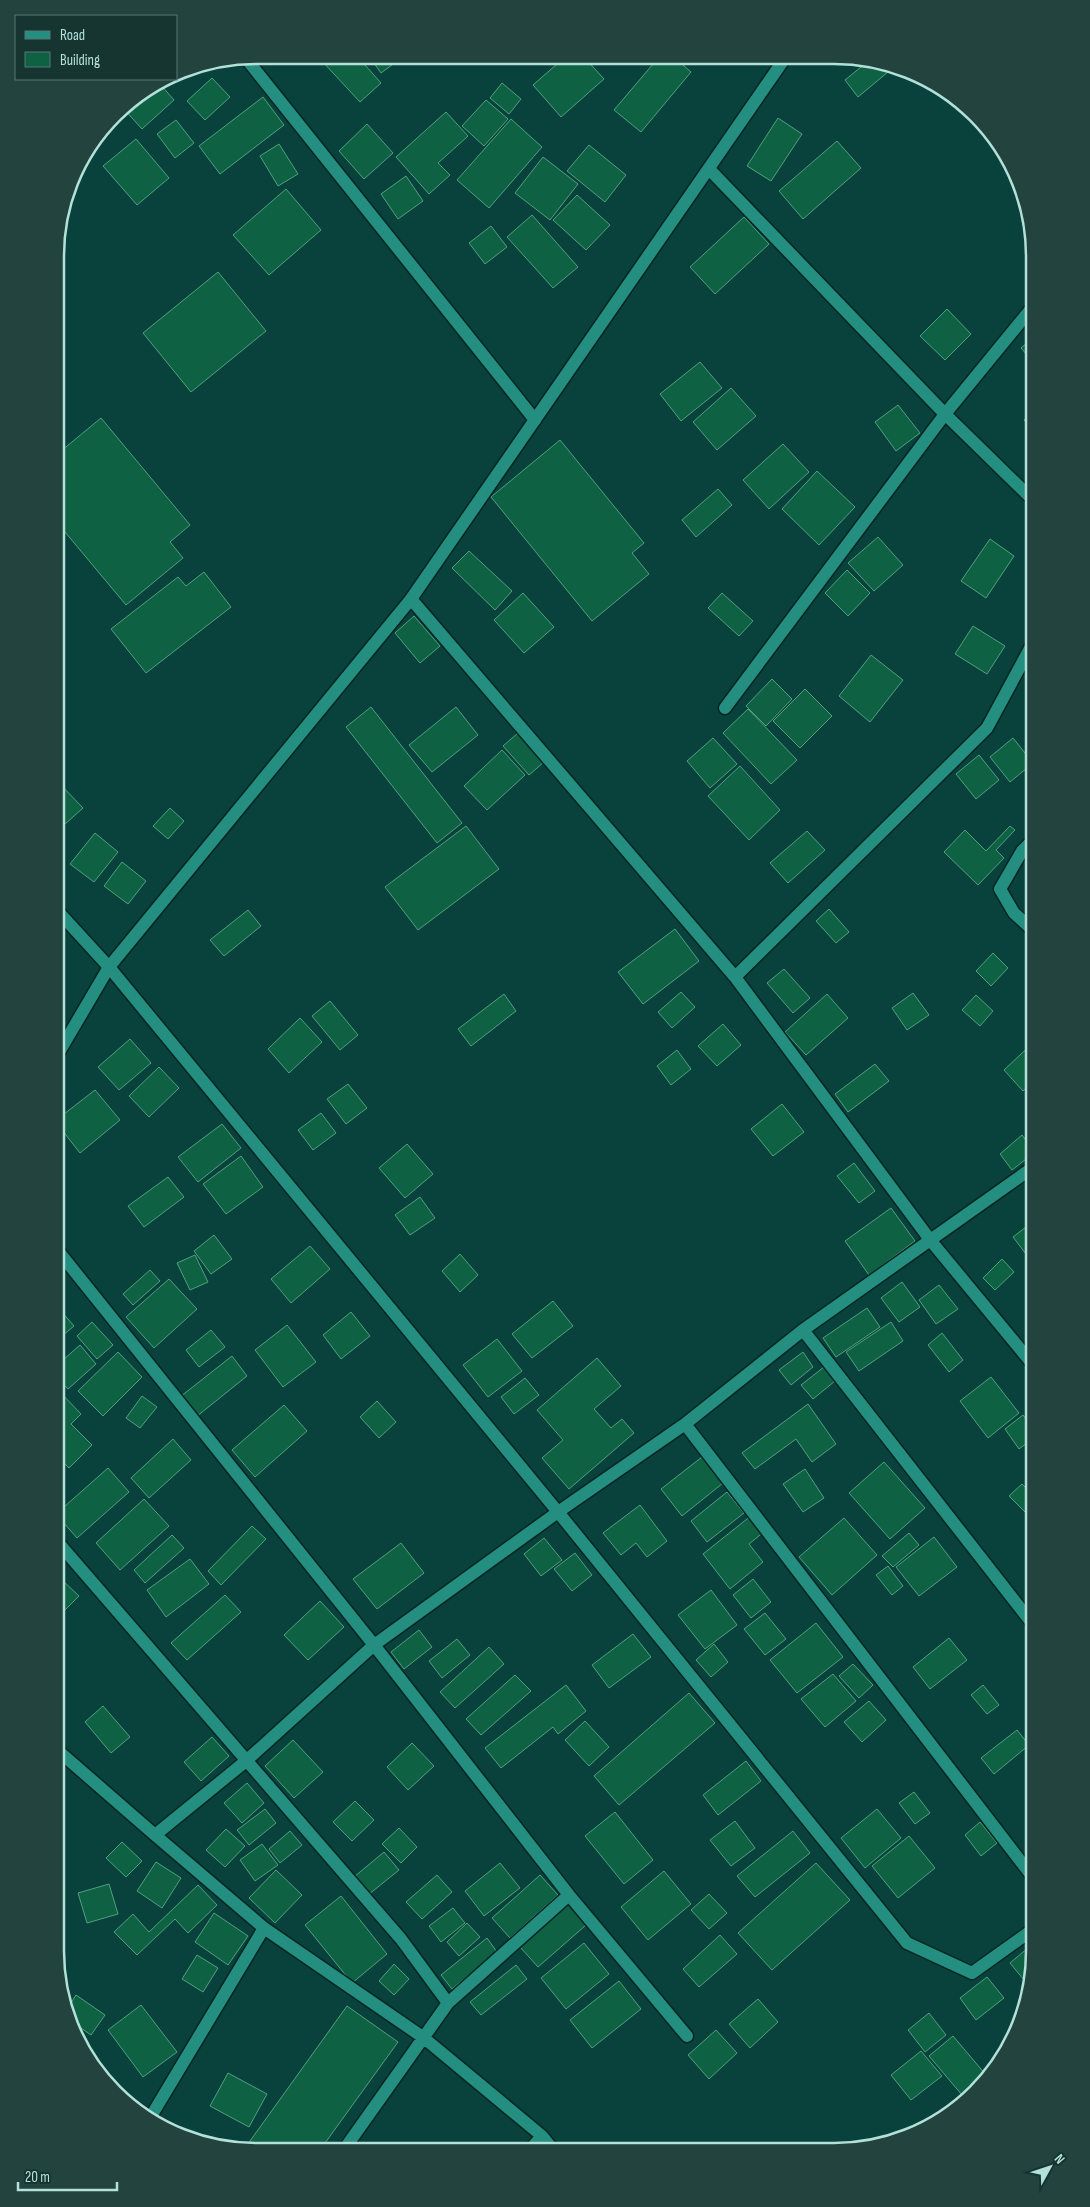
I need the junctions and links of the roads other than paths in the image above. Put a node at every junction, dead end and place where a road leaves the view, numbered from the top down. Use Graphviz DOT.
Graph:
graph roads {
  1 [pos="251,64"];
  2 [pos="781,64"];
  3 [pos="709,169"];
  4 [pos="1026,315"];
  5 [pos="945,414"];
  6 [pos="535,420"];
  7 [pos="1026,493"];
  8 [pos="411,599"];
  9 [pos="1026,656"];
  10 [pos="726,708"];
  11 [pos="1026,847"];
  12 [pos="64,918"];
  13 [pos="1026,924"];
  14 [pos="109,967"];
  15 [pos="735,977"];
  16 [pos="64,1043"];
  17 [pos="1026,1172"];
  18 [pos="931,1241"];
  19 [pos="64,1259"];
  20 [pos="803,1330"];
  21 [pos="1026,1356"];
  22 [pos="685,1424"];
  23 [pos="558,1512"];
  24 [pos="64,1549"];
  25 [pos="1026,1615"];
  26 [pos="374,1645"];
  27 [pos="64,1760"];
  28 [pos="246,1761"];
  29 [pos="155,1835"];
  30 [pos="1026,1868"];
  31 [pos="569,1895"];
  32 [pos="264,1928"];
  33 [pos="1026,1934"];
  34 [pos="448,2003"];
  35 [pos="687,2036"];
  36 [pos="424,2038"];
  37 [pos="153,2113"];
  38 [pos="542,2136"];
  39 [pos="349,2143"];
  40 [pos="536,2143"];
  41 [pos="548,2143"];
  1 -- 6 [label="street"];
  2 -- 3 [label="street"];
  3 -- 5 [label="street"];
  3 -- 6 [label="street"];
  4 -- 5 [label="street"];
  5 -- 7 [label="street"];
  5 -- 10 [label="street"];
  6 -- 8 [label="street"];
  8 -- 14 [label="street"];
  8 -- 15 [label="street"];
  9 -- 15 [label="street"];
  11 -- 13 [label="street"];
  12 -- 14 [label="street"];
  14 -- 16 [label="street"];
  14 -- 23 [label="street"];
  15 -- 18 [label="street"];
  17 -- 18 [label="street"];
  18 -- 20 [label="street"];
  18 -- 21 [label="street"];
  19 -- 26 [label="street"];
  20 -- 22 [label="street"];
  20 -- 25 [label="street"];
  22 -- 23 [label="street"];
  22 -- 30 [label="street"];
  23 -- 26 [label="street"];
  23 -- 33 [label="street"];
  24 -- 28 [label="street"];
  26 -- 28 [label="street"];
  26 -- 31 [label="street"];
  27 -- 29 [label="street"];
  28 -- 29 [label="street"];
  28 -- 34 [label="street"];
  29 -- 32 [label="street"];
  31 -- 34 [label="street"];
  31 -- 35 [label="street"];
  32 -- 36 [label="street"];
  32 -- 37 [label="street"];
  34 -- 36 [label="street"];
  36 -- 38 [label="street"];
  36 -- 39 [label="street"];
  38 -- 40 [label="street"];
  38 -- 41 [label="street"];
}
